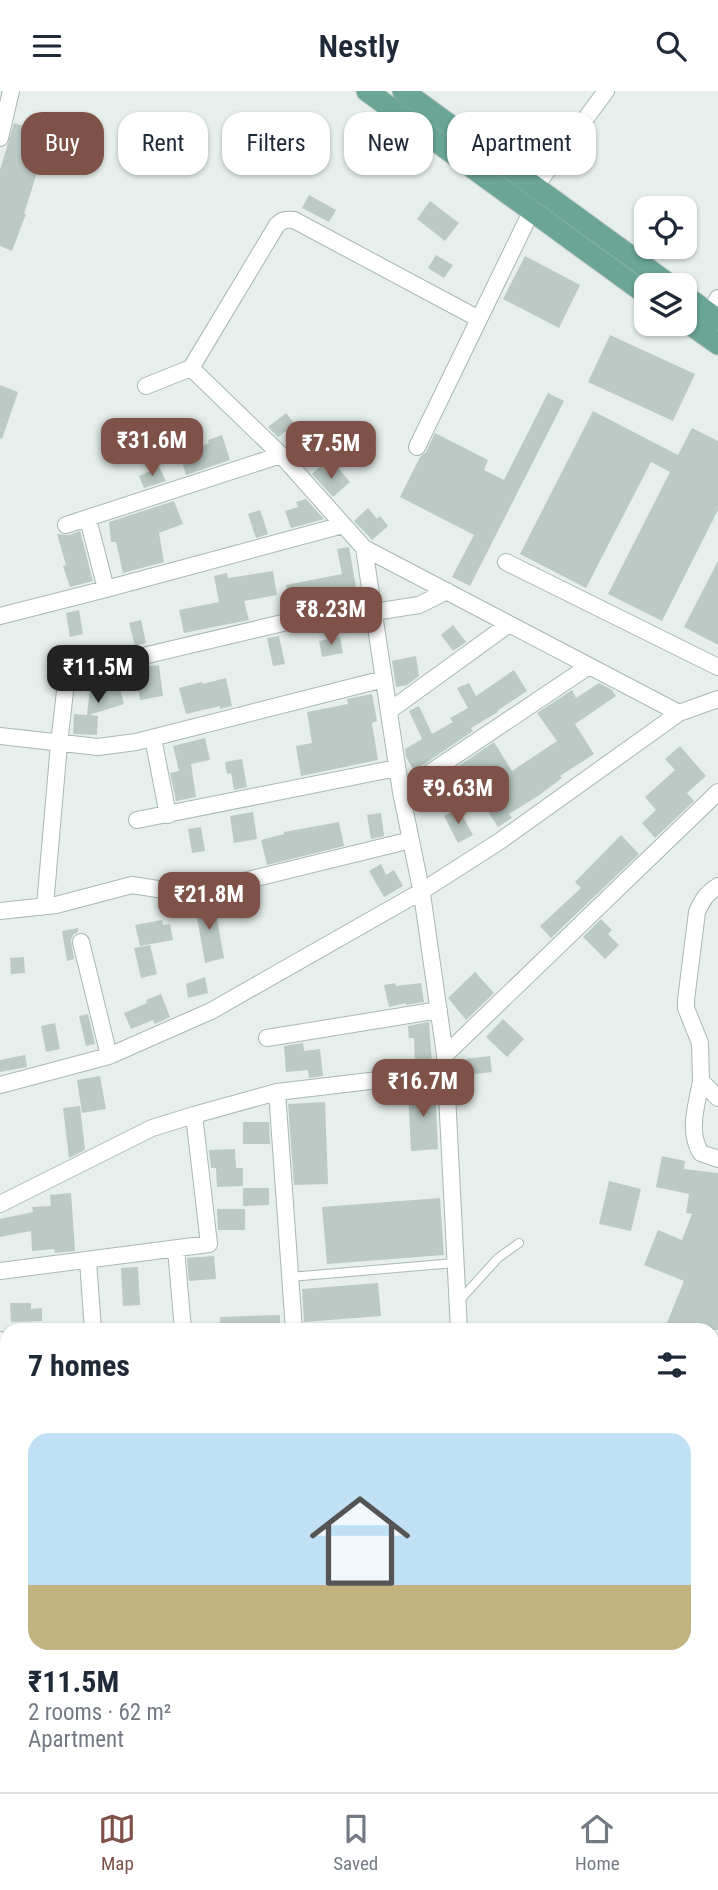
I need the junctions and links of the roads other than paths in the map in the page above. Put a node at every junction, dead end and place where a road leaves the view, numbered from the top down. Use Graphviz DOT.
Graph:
graph roads {
  1 [pos="367,91"];
  2 [pos="403,91"];
  3 [pos="606,91"];
  4 [pos="7,96"];
  5 [pos="0,138"];
  6 [pos="536,186"];
  7 [pos="531,212"];
  8 [pos="654,273"];
  9 [pos="634,285"];
  10 [pos="697,302"];
  11 [pos="715,311"];
  12 [pos="479,319"];
  13 [pos="697,329"];
  14 [pos="718,344"];
  15 [pos="191,368"];
  16 [pos="146,386"];
  17 [pos="417,447"];
  18 [pos="281,455"];
  19 [pos="88,519"];
  20 [pos="66,524"];
  21 [pos="343,525"];
  22 [pos="364,548"];
  23 [pos="506,562"];
  24 [pos="106,589"];
  25 [pos="447,591"];
  26 [pos="373,607"];
  27 [pos="0,616"];
  28 [pos="509,624"];
  29 [pos="589,666"];
  30 [pos="718,667"];
  31 [pos="384,679"];
  32 [pos="718,699"];
  33 [pos="389,711"];
  34 [pos="679,713"];
  35 [pos="0,736"];
  36 [pos="153,738"];
  37 [pos="59,744"];
  38 [pos="397,768"];
  39 [pos="401,792"];
  40 [pos="718,793"];
  41 [pos="168,815"];
  42 [pos="137,820"];
  43 [pos="411,840"];
  44 [pos="718,886"];
  45 [pos="422,891"];
  46 [pos="45,907"];
  47 [pos="0,911"];
  48 [pos="81,942"];
  49 [pos="439,1010"];
  50 [pos="267,1038"];
  51 [pos="109,1056"];
  52 [pos="446,1063"];
  53 [pos="701,1081"];
  54 [pos="0,1085"];
  55 [pos="277,1092"];
  56 [pos="718,1098"];
  57 [pos="194,1115"];
  58 [pos="718,1159"];
  59 [pos="0,1204"];
  60 [pos="519,1243"];
  61 [pos="176,1249"];
  62 [pos="88,1261"];
  63 [pos="455,1263"];
  64 [pos="0,1271"];
  65 [pos="290,1277"];
  66 [pos="457,1303"];
  67 [pos="92,1323"];
  68 [pos="182,1323"];
  69 [pos="293,1323"];
  70 [pos="458,1323"];
  1 -- 7 [label="main road"];
  2 -- 6 [label="main road"];
  3 -- 6 [label="street"];
  4 -- 5 [label="street"];
  6 -- 8 [label="main road"];
  7 -- 9 [label="main road"];
  7 -- 12 [label="street"];
  10 -- 11 [label="main road"];
  12 -- 15 [label="street"];
  12 -- 17 [label="street"];
  13 -- 14 [label="main road"];
  15 -- 16 [label="street"];
  15 -- 18 [label="street"];
  18 -- 19 [label="street"];
  18 -- 21 [label="street"];
  19 -- 20 [label="street"];
  19 -- 24 [label="street"];
  21 -- 22 [label="street"];
  21 -- 24 [label="street"];
  22 -- 25 [label="street"];
  22 -- 26 [label="street"];
  23 -- 30 [label="street"];
  24 -- 27 [label="street"];
  25 -- 26 [label="street"];
  25 -- 28 [label="street"];
  26 -- 31 [label="street"];
  26 -- 37 [label="street"];
  28 -- 29 [label="street"];
  28 -- 33 [label="street"];
  29 -- 34 [label="street"];
  29 -- 39 [label="street"];
  31 -- 33 [label="street"];
  31 -- 36 [label="street"];
  32 -- 34 [label="street"];
  33 -- 38 [label="street"];
  34 -- 45 [label="street"];
  35 -- 37 [label="street"];
  36 -- 37 [label="street"];
  36 -- 41 [label="street"];
  37 -- 46 [label="street"];
  38 -- 39 [label="street"];
  38 -- 41 [label="street"];
  39 -- 43 [label="street"];
  40 -- 52 [label="street"];
  41 -- 42 [label="street"];
  43 -- 45 [label="street"];
  43 -- 46 [label="street"];
  44 -- 53 [label="street"];
  45 -- 49 [label="street"];
  45 -- 51 [label="street"];
  46 -- 47 [label="street"];
  48 -- 51 [label="street"];
  49 -- 50 [label="street"];
  49 -- 52 [label="street"];
  51 -- 54 [label="street"];
  52 -- 55 [label="street"];
  52 -- 63 [label="street"];
  53 -- 56 [label="street"];
  53 -- 58 [label="street"];
  55 -- 57 [label="street"];
  55 -- 65 [label="street"];
  57 -- 59 [label="street"];
  57 -- 61 [label="street"];
  60 -- 66 [label="lane"];
  61 -- 62 [label="street"];
  61 -- 68 [label="street"];
  62 -- 64 [label="street"];
  62 -- 67 [label="street"];
  63 -- 65 [label="lane"];
  63 -- 66 [label="street"];
  65 -- 69 [label="street"];
  66 -- 70 [label="street"];
}
